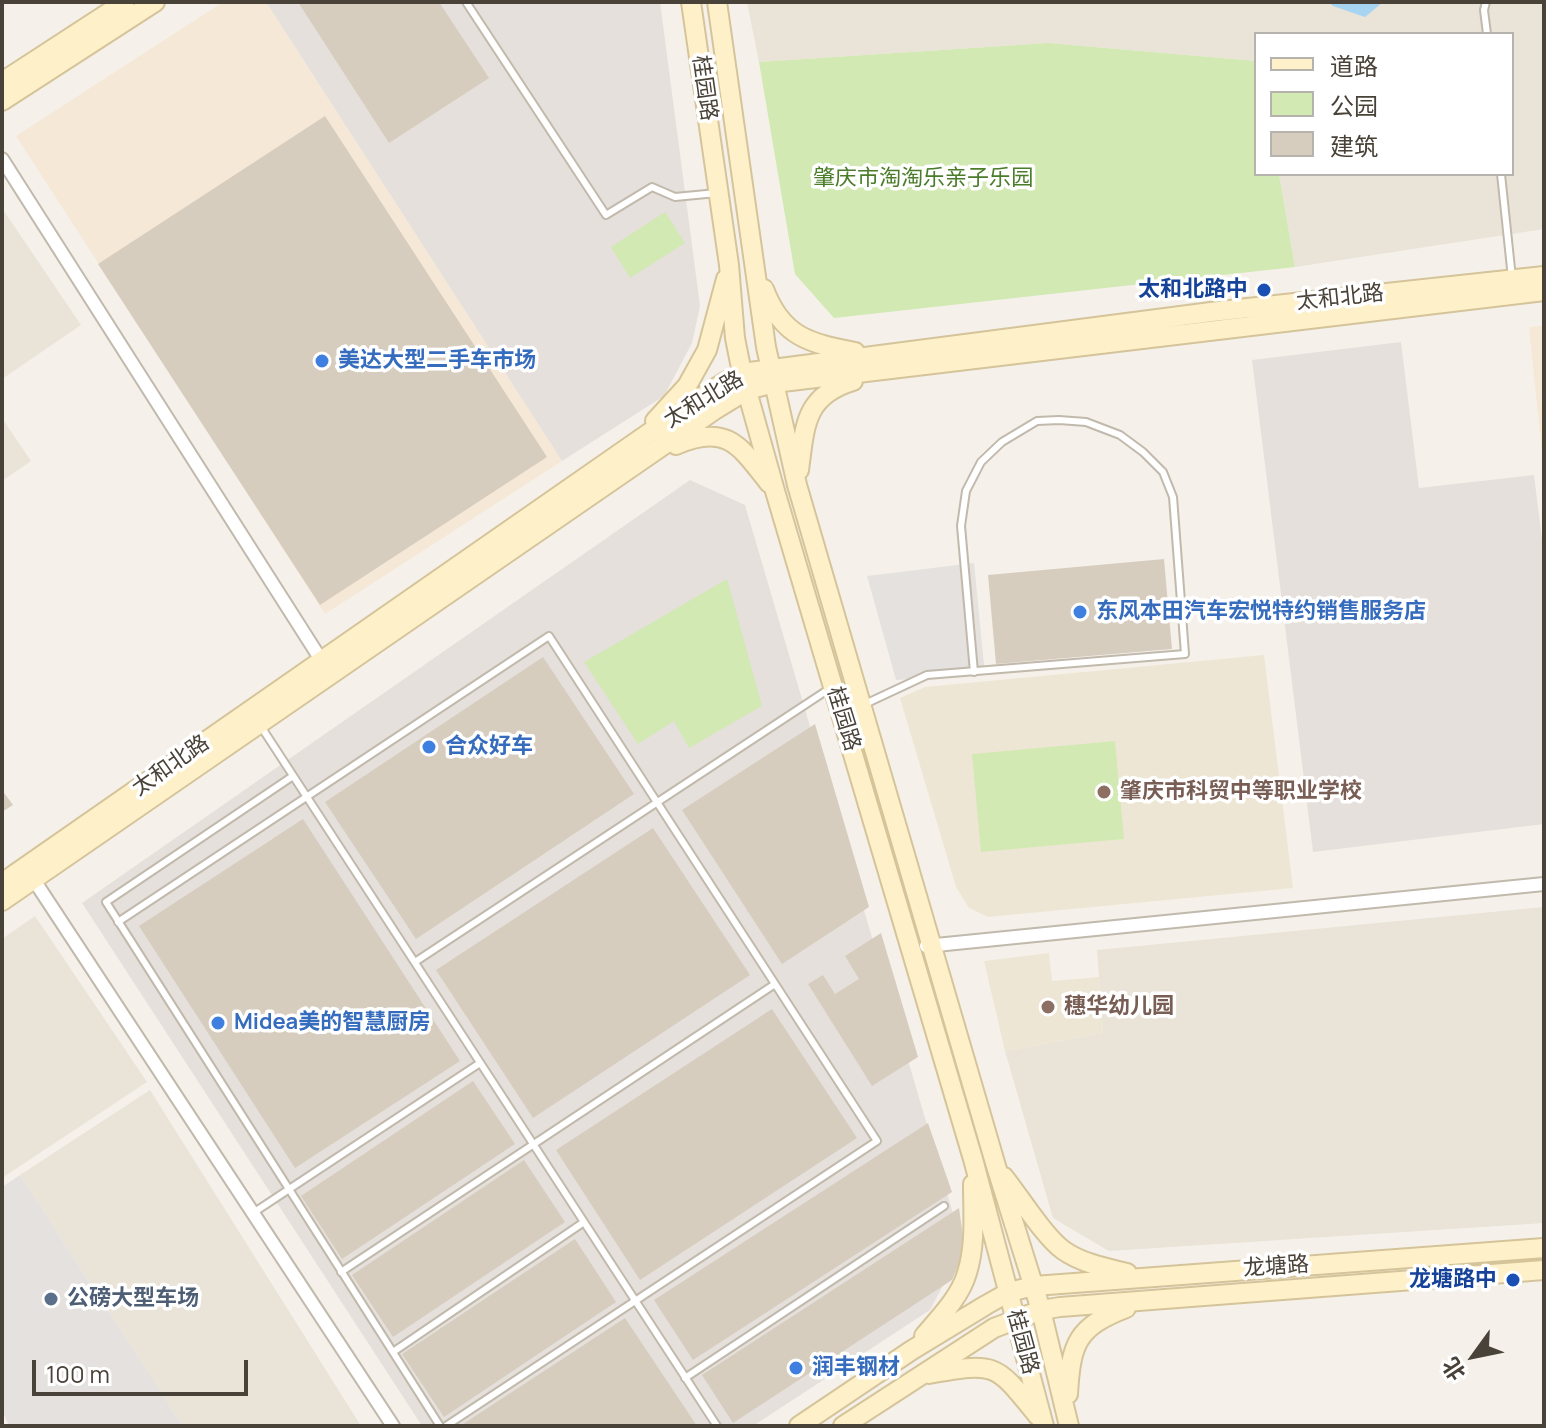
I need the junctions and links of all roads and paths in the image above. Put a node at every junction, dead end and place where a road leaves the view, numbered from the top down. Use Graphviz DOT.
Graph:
graph roads {
  1 [pos="125,2"];
  2 [pos="155,2"];
  3 [pos="466,2"];
  4 [pos="691,2"];
  5 [pos="717,2"];
  6 [pos="1486,2"];
  7 [pos="1487,32"];
  8 [pos="2,82"];
  9 [pos="2,101"];
  10 [pos="2,159"];
  11 [pos="1501,176"];
  12 [pos="719,193"];
  13 [pos="755,263"];
  14 [pos="729,265"];
  15 [pos="1544,276"];
  16 [pos="1513,287"];
  17 [pos="1544,291"];
  18 [pos="879,363"];
  19 [pos="772,376"];
  20 [pos="745,382"];
  21 [pos="649,433"];
  22 [pos="644,459"];
  23 [pos="797,485"];
  24 [pos="775,491"];
  25 [pos="326,667"];
  26 [pos="974,672"];
  27 [pos="833,687"];
  28 [pos="862,705"];
  29 [pos="255,717"];
  30 [pos="293,776"];
  31 [pos="307,797"];
  32 [pos="657,803"];
  33 [pos="30,873"];
  34 [pos="2,883"];
  35 [pos="1544,884"];
  36 [pos="2,901"];
  37 [pos="118,922"];
  38 [pos="933,946"];
  39 [pos="910,947"];
  40 [pos="415,962"];
  41 [pos="775,984"];
  42 [pos="480,1063"];
  43 [pos="533,1145"];
  44 [pos="973,1159"];
  45 [pos="996,1166"];
  46 [pos="289,1189"];
  47 [pos="944,1206"];
  48 [pos="253,1213"];
  49 [pos="584,1222"];
  50 [pos="1544,1248"];
  51 [pos="1544,1270"];
  52 [pos="341,1272"];
  53 [pos="1141,1277"];
  54 [pos="1034,1286"];
  55 [pos="1009,1292"];
  56 [pos="1149,1300"];
  57 [pos="635,1301"];
  58 [pos="1041,1310"];
  59 [pos="1016,1318"];
  60 [pos="912,1350"];
  61 [pos="393,1352"];
  62 [pos="919,1376"];
  63 [pos="685,1378"];
  64 [pos="1068,1421"];
  65 [pos="1044,1425"];
  66 [pos="393,1426"];
  67 [pos="440,1426"];
  68 [pos="446,1426"];
  69 [pos="717,1426"];
  70 [pos="799,1426"];
  71 [pos="843,1426"];
  1 -- 8 [label="main road"];
  2 -- 9 [label="main road"];
  3 -- 12 [label="lane"];
  4 -- 12 [label="main road, 桂园路"];
  5 -- 13 [label="main road"];
  6 -- 7 [label="lane"];
  10 -- 25 [label="street"];
  11 -- 16 [label="lane"];
  12 -- 14 [label="main road, 桂园路"];
  13 -- 18 [label="main road"];
  13 -- 19 [label="main road"];
  14 -- 20 [label="main road, 桂园路"];
  14 -- 21 [label="main road"];
  15 -- 16 [label="main road, 太和北路"];
  16 -- 17 [label="main road, 太和北路"];
  16 -- 18 [label="main road, 太和北路"];
  18 -- 19 [label="main road, 太和北路"];
  18 -- 23 [label="main road"];
  19 -- 20 [label="main road, 太和北路"];
  19 -- 23 [label="main road"];
  20 -- 21 [label="main road, 太和北路"];
  20 -- 22 [label="main road, 太和北路"];
  20 -- 24 [label="main road, 桂园路"];
  21 -- 25 [label="main road, 太和北路"];
  22 -- 24 [label="main road"];
  22 -- 25 [label="main road, 太和北路"];
  23 -- 28 [label="main road"];
  24 -- 27 [label="main road, 桂园路"];
  25 -- 29 [label="main road, 太和北路"];
  26 -- 26 [label="lane"];
  26 -- 28 [label="lane"];
  27 -- 32 [label="lane"];
  27 -- 39 [label="main road, 桂园路"];
  28 -- 38 [label="main road"];
  29 -- 30 [label="lane"];
  29 -- 33 [label="main road, 太和北路"];
  30 -- 31 [label="lane"];
  30 -- 37 [label="lane"];
  31 -- 32 [label="lane"];
  31 -- 37 [label="lane"];
  31 -- 40 [label="lane"];
  32 -- 40 [label="lane"];
  32 -- 41 [label="lane"];
  33 -- 34 [label="main road, 太和北路"];
  33 -- 36 [label="main road, 太和北路"];
  33 -- 48 [label="street"];
  35 -- 38 [label="street"];
  37 -- 46 [label="lane"];
  38 -- 39 [label="street"];
  38 -- 45 [label="main road"];
  39 -- 44 [label="main road, 桂园路"];
  40 -- 42 [label="lane"];
  41 -- 43 [label="lane"];
  41 -- 57 [label="lane"];
  42 -- 43 [label="lane"];
  42 -- 46 [label="lane"];
  43 -- 49 [label="lane"];
  43 -- 52 [label="lane"];
  44 -- 55 [label="main road, 桂园路"];
  44 -- 60 [label="main road"];
  45 -- 53 [label="main road"];
  45 -- 54 [label="main road"];
  46 -- 48 [label="lane"];
  46 -- 52 [label="lane"];
  47 -- 63 [label="lane"];
  48 -- 66 [label="street"];
  49 -- 57 [label="lane"];
  49 -- 61 [label="lane"];
  50 -- 53 [label="main road, 龙塘路"];
  51 -- 56 [label="main road"];
  52 -- 61 [label="lane"];
  53 -- 54 [label="main road, 龙塘路"];
  54 -- 55 [label="main road, 龙塘路"];
  54 -- 58 [label="main road"];
  55 -- 59 [label="main road, 桂园路"];
  55 -- 60 [label="main road, 龙塘路"];
  56 -- 58 [label="main road"];
  56 -- 64 [label="main road"];
  57 -- 63 [label="lane"];
  57 -- 68 [label="lane"];
  58 -- 59 [label="main road"];
  58 -- 64 [label="main road"];
  59 -- 62 [label="main road"];
  59 -- 65 [label="main road, 桂园路"];
  60 -- 70 [label="main road"];
  61 -- 67 [label="lane"];
  62 -- 65 [label="main road"];
  62 -- 71 [label="main road"];
  63 -- 69 [label="lane"];
}
